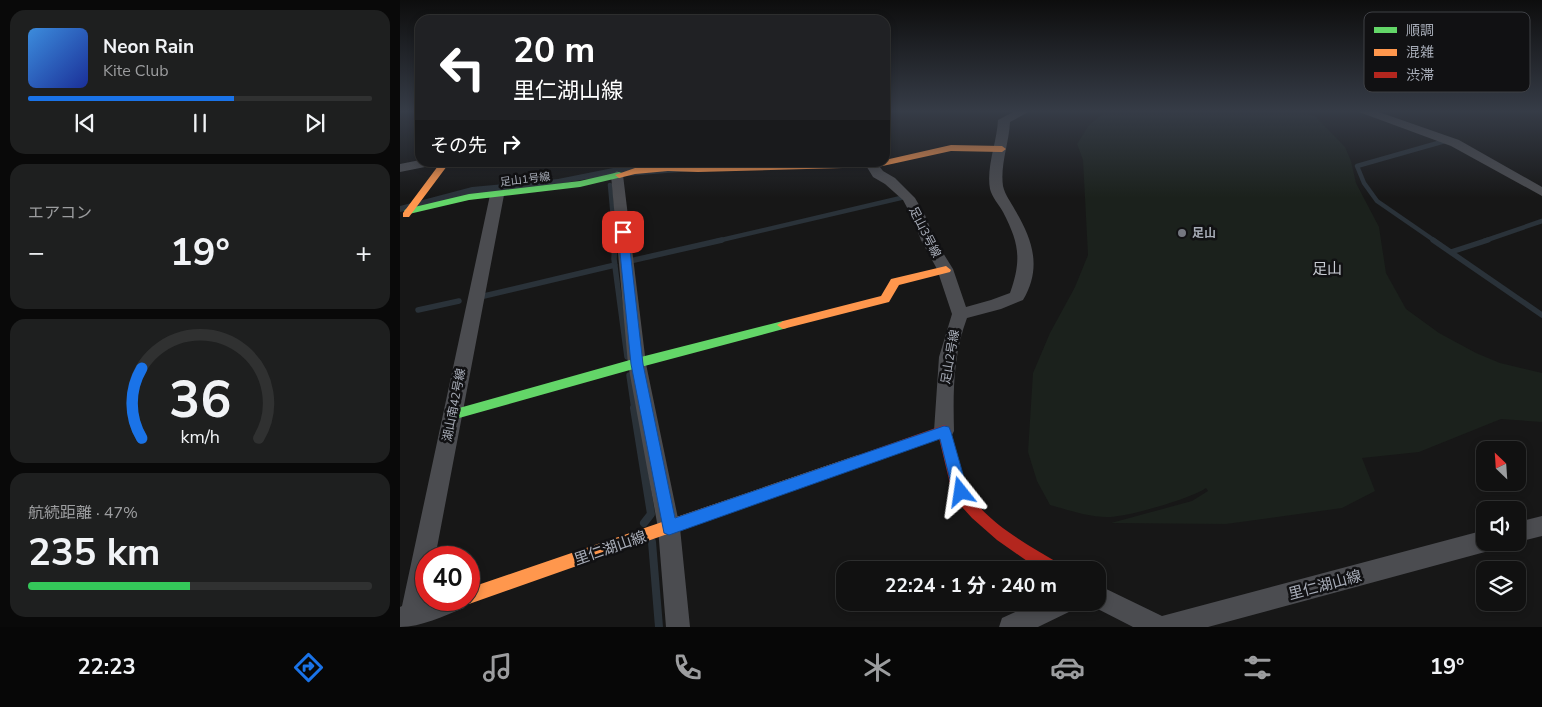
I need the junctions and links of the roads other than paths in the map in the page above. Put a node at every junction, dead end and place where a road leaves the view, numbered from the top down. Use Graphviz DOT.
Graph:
graph roads {
  1 [pos="1003,139"];
  2 [pos="1445,139"];
  3 [pos="1002,149"];
  4 [pos="890,162"];
  5 [pos="415,165"];
  6 [pos="442,167"];
  7 [pos="697,167"];
  8 [pos="873,167"];
  9 [pos="400,168"];
  10 [pos="617,175"];
  11 [pos="1542,192"];
  12 [pos="497,195"];
  13 [pos="409,211"];
  14 [pos="400,221"];
  15 [pos="946,270"];
  16 [pos="960,314"];
  17 [pos="637,363"];
  18 [pos="452,414"];
  19 [pos="944,432"];
  20 [pos="1542,526"];
  21 [pos="669,528"];
  22 [pos="1526,530"];
  23 [pos="1476,543"];
  24 [pos="1042,561"];
  25 [pos="480,592"];
  26 [pos="1106,601"];
  27 [pos="424,611"];
  28 [pos="1046,611"];
  29 [pos="406,617"];
  30 [pos="678,627"];
  31 [pos="1011,627"];
  32 [pos="1166,627"];
  1 -- 3 [label="street, 足山2号線"];
  2 -- 11 [label="street"];
  3 -- 4 [label="street, 足山1号線"];
  3 -- 16 [label="street, 足山2号線"];
  5 -- 9 [label="street"];
  6 -- 13 [label="street"];
  7 -- 10 [label="street, 足山1号線"];
  8 -- 15 [label="street, 足山3号線"];
  10 -- 12 [label="street, 足山1号線"];
  10 -- 17 [label="street"];
  12 -- 13 [label="street, 足山1号線"];
  12 -- 18 [label="street, 湖山南42号線"];
  13 -- 14 [label="street"];
  15 -- 16 [label="street, 足山3号線"];
  15 -- 17 [label="street"];
  16 -- 19 [label="street, 足山2号線"];
  17 -- 18 [label="street"];
  17 -- 21 [label="street"];
  18 -- 29 [label="street, 湖山南42号線"];
  19 -- 21 [label="street, 里仁湖山線"];
  19 -- 24 [label="street"];
  20 -- 22 [label="street"];
  21 -- 25 [label="street, 里仁湖山線"];
  21 -- 30 [label="street"];
  23 -- 32 [label="street, 里仁湖山線"];
  26 -- 32 [label="street, 里仁湖山線"];
  27 -- 29 [label="street"];
  28 -- 31 [label="street"];
}
